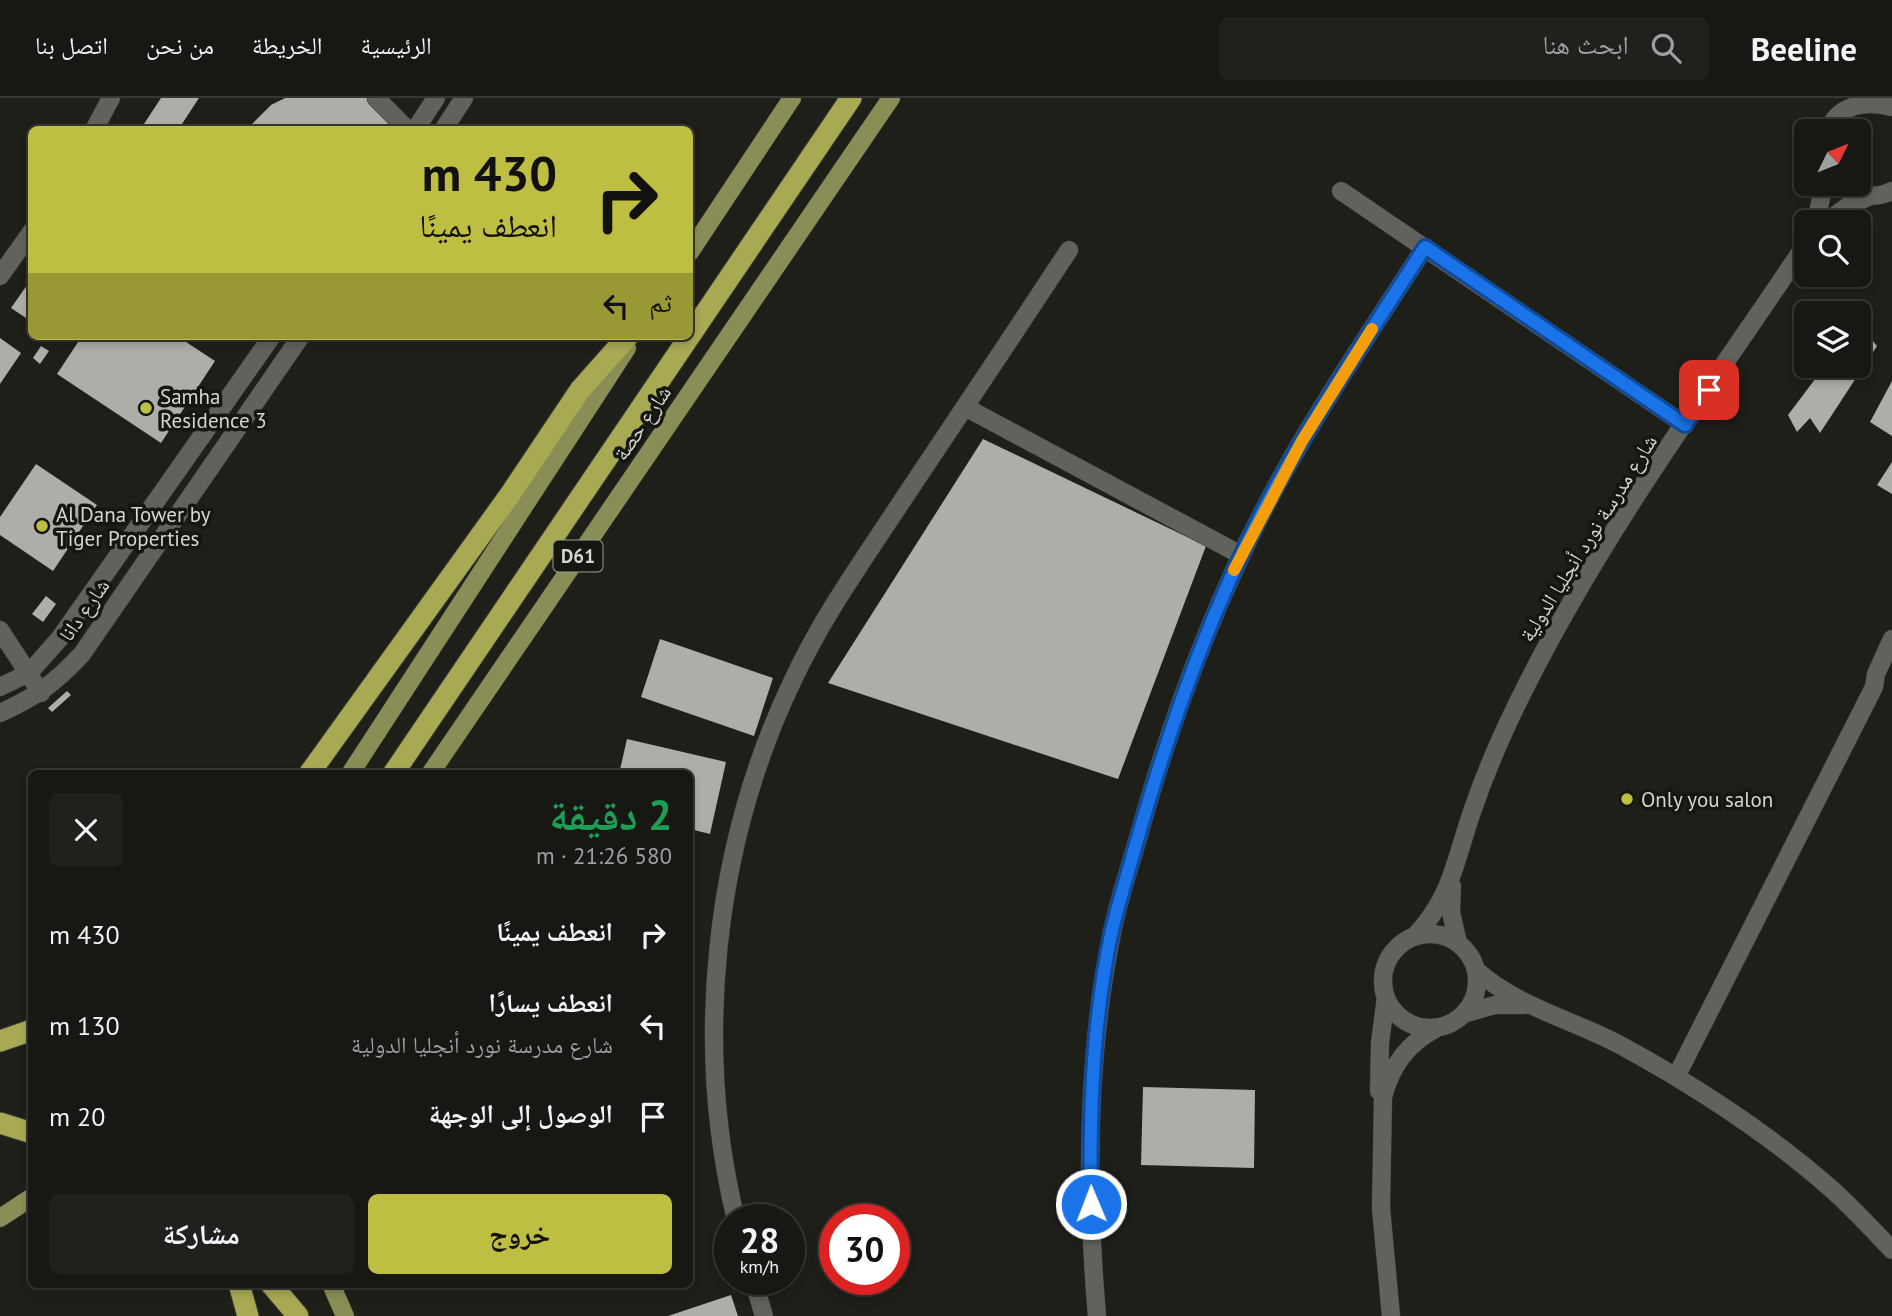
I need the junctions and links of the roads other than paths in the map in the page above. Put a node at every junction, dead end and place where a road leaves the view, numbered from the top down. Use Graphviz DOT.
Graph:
graph roads {
  1 [pos="110,98"];
  2 [pos="376,98"];
  3 [pos="436,98"];
  4 [pos="464,98"];
  5 [pos="792,98"];
  6 [pos="851,98"];
  7 [pos="891,98"];
  8 [pos="1886,98"];
  9 [pos="1846,104"];
  10 [pos="1892,107"];
  11 [pos="1835,119"];
  12 [pos="96,126"];
  13 [pos="404,126"];
  14 [pos="418,126"];
  15 [pos="446,126"];
  16 [pos="1341,191"];
  17 [pos="1891,193"];
  18 [pos="1865,196"];
  19 [pos="1868,197"];
  20 [pos="1842,210"];
  21 [pos="28,237"];
  22 [pos="1425,247"];
  23 [pos="693,248"];
  24 [pos="1069,250"];
  25 [pos="1794,262"];
  26 [pos="0,276"];
  27 [pos="693,331"];
  28 [pos="269,340"];
  29 [pos="298,340"];
  30 [pos="624,340"];
  31 [pos="632,340"];
  32 [pos="687,340"];
  33 [pos="965,407"];
  34 [pos="1685,425"];
  35 [pos="1241,555"];
  36 [pos="0,630"];
  37 [pos="1892,639"];
  38 [pos="1892,662"];
  39 [pos="29,673"];
  40 [pos="0,687"];
  41 [pos="1874,687"];
  42 [pos="41,693"];
  43 [pos="0,713"];
  44 [pos="312,770"];
  45 [pos="353,770"];
  46 [pos="396,770"];
  47 [pos="433,770"];
  48 [pos="1452,879"];
  49 [pos="1414,937"];
  50 [pos="1458,943"];
  51 [pos="1476,970"];
  52 [pos="1386,997"];
  53 [pos="1539,1008"];
  54 [pos="1466,1013"];
  55 [pos="1435,1029"];
  56 [pos="28,1031"];
  57 [pos="0,1041"];
  58 [pos="1676,1077"];
  59 [pos="1381,1112"];
  60 [pos="0,1123"];
  61 [pos="28,1132"];
  62 [pos="28,1200"];
  63 [pos="733,1204"];
  64 [pos="0,1219"];
  65 [pos="1892,1250"];
  66 [pos="240,1288"];
  67 [pos="274,1288"];
  68 [pos="333,1288"];
  69 [pos="758,1295"];
  70 [pos="248,1316"];
  71 [pos="298,1316"];
  72 [pos="345,1316"];
  73 [pos="764,1316"];
  74 [pos="1097,1316"];
  75 [pos="1391,1316"];
  1 -- 12 [label="street"];
  2 -- 13 [label="street"];
  3 -- 14 [label="street"];
  4 -- 15 [label="street"];
  5 -- 23 [label="main road"];
  6 -- 27 [label="highway"];
  7 -- 47 [label="main road, شارع حصة / D61"];
  8 -- 10 [label="street"];
  9 -- 10 [label="street"];
  9 -- 11 [label="street"];
  16 -- 22 [label="street"];
  17 -- 19 [label="street"];
  18 -- 19 [label="street"];
  19 -- 20 [label="street"];
  21 -- 26 [label="street"];
  22 -- 34 [label="street"];
  22 -- 35 [label="street"];
  24 -- 33 [label="street"];
  25 -- 34 [label="street, شارع مدرسة نورد أنجليا الدولية"];
  28 -- 39 [label="street, شارع دانا"];
  29 -- 42 [label="street, شارع دانا"];
  30 -- 44 [label="highway"];
  31 -- 45 [label="main road"];
  32 -- 46 [label="highway"];
  33 -- 35 [label="street"];
  33 -- 63 [label="street"];
  34 -- 48 [label="street, شارع مدرسة نورد أنجليا الدولية"];
  35 -- 74 [label="street"];
  36 -- 39 [label="street"];
  37 -- 41 [label="street"];
  38 -- 41 [label="street"];
  39 -- 40 [label="street, شارع دانا"];
  39 -- 42 [label="street"];
  41 -- 58 [label="street"];
  42 -- 43 [label="street, شارع دانا"];
  48 -- 49 [label="street, شارع مدرسة نورد أنجليا الدولية"];
  48 -- 50 [label="street, شارع مدرسة نورد أنجليا الدولية"];
  49 -- 50 [label="street"];
  49 -- 52 [label="street"];
  50 -- 51 [label="street"];
  51 -- 53 [label="street"];
  51 -- 54 [label="street"];
  52 -- 55 [label="street"];
  52 -- 59 [label="street"];
  53 -- 54 [label="street"];
  53 -- 58 [label="street"];
  54 -- 55 [label="street"];
  55 -- 59 [label="street"];
  56 -- 57 [label="highway"];
  58 -- 65 [label="street"];
  59 -- 75 [label="street"];
  60 -- 61 [label="highway"];
  62 -- 64 [label="main road"];
  66 -- 70 [label="highway"];
  67 -- 71 [label="highway"];
  68 -- 72 [label="main road"];
  69 -- 73 [label="street"];
}
